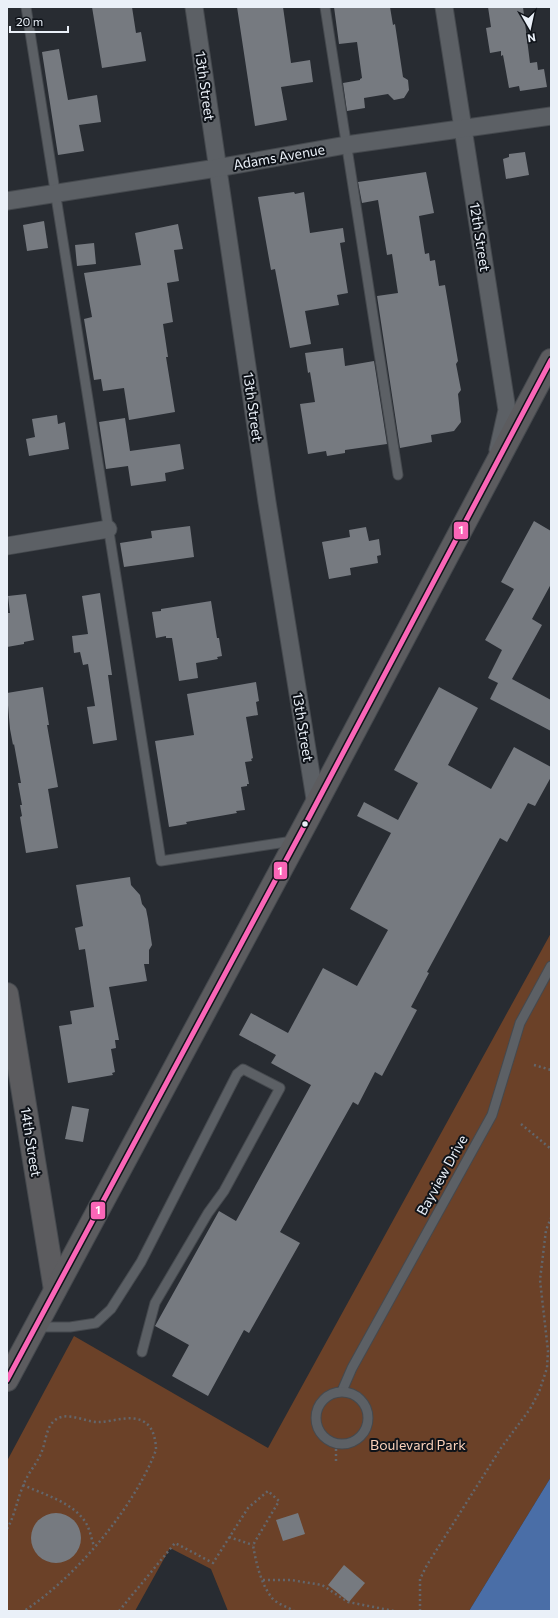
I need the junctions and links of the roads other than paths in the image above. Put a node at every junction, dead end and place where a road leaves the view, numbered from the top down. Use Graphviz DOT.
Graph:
graph roads {
  1 [pos="26,7"];
  2 [pos="194,7"];
  3 [pos="325,7"];
  4 [pos="444,7"];
  5 [pos="551,116"];
  6 [pos="464,128"];
  7 [pos="346,145"];
  8 [pos="217,168"];
  9 [pos="56,193"];
  10 [pos="7,201"];
  11 [pos="551,360"];
  12 [pos="494,466"];
  13 [pos="398,475"];
  14 [pos="108,529"];
  15 [pos="7,546"];
  16 [pos="316,805"];
  17 [pos="297,841"];
  18 [pos="551,966"];
  19 [pos="7,994"];
  20 [pos="55,1290"];
  21 [pos="35,1327"];
  22 [pos="142,1352"];
  23 [pos="7,1380"];
  24 [pos="342,1392"];
  1 -- 9 [label="lane"];
  2 -- 8 [label="street, 13th Street"];
  3 -- 7 [label="lane"];
  4 -- 6 [label="street, 12th Street"];
  5 -- 6 [label="street, Adams Avenue"];
  6 -- 7 [label="street, Adams Avenue"];
  6 -- 12 [label="street, 12th Street"];
  7 -- 8 [label="street, Adams Avenue"];
  7 -- 13 [label="lane"];
  8 -- 9 [label="street, Adams Avenue"];
  8 -- 16 [label="street, 13th Street"];
  9 -- 10 [label="street, Adams Avenue"];
  9 -- 14 [label="lane"];
  11 -- 12 [label="main road"];
  12 -- 16 [label="main road"];
  14 -- 15 [label="street"];
  14 -- 17 [label="lane"];
  16 -- 17 [label="main road"];
  17 -- 20 [label="main road"];
  18 -- 24 [label="lane, Bayview Drive"];
  19 -- 20 [label="main road, 14th Street"];
  20 -- 21 [label="main road"];
  21 -- 22 [label="lane"];
  21 -- 23 [label="main road"];
  24 -- 24 [label="lane"];
}
